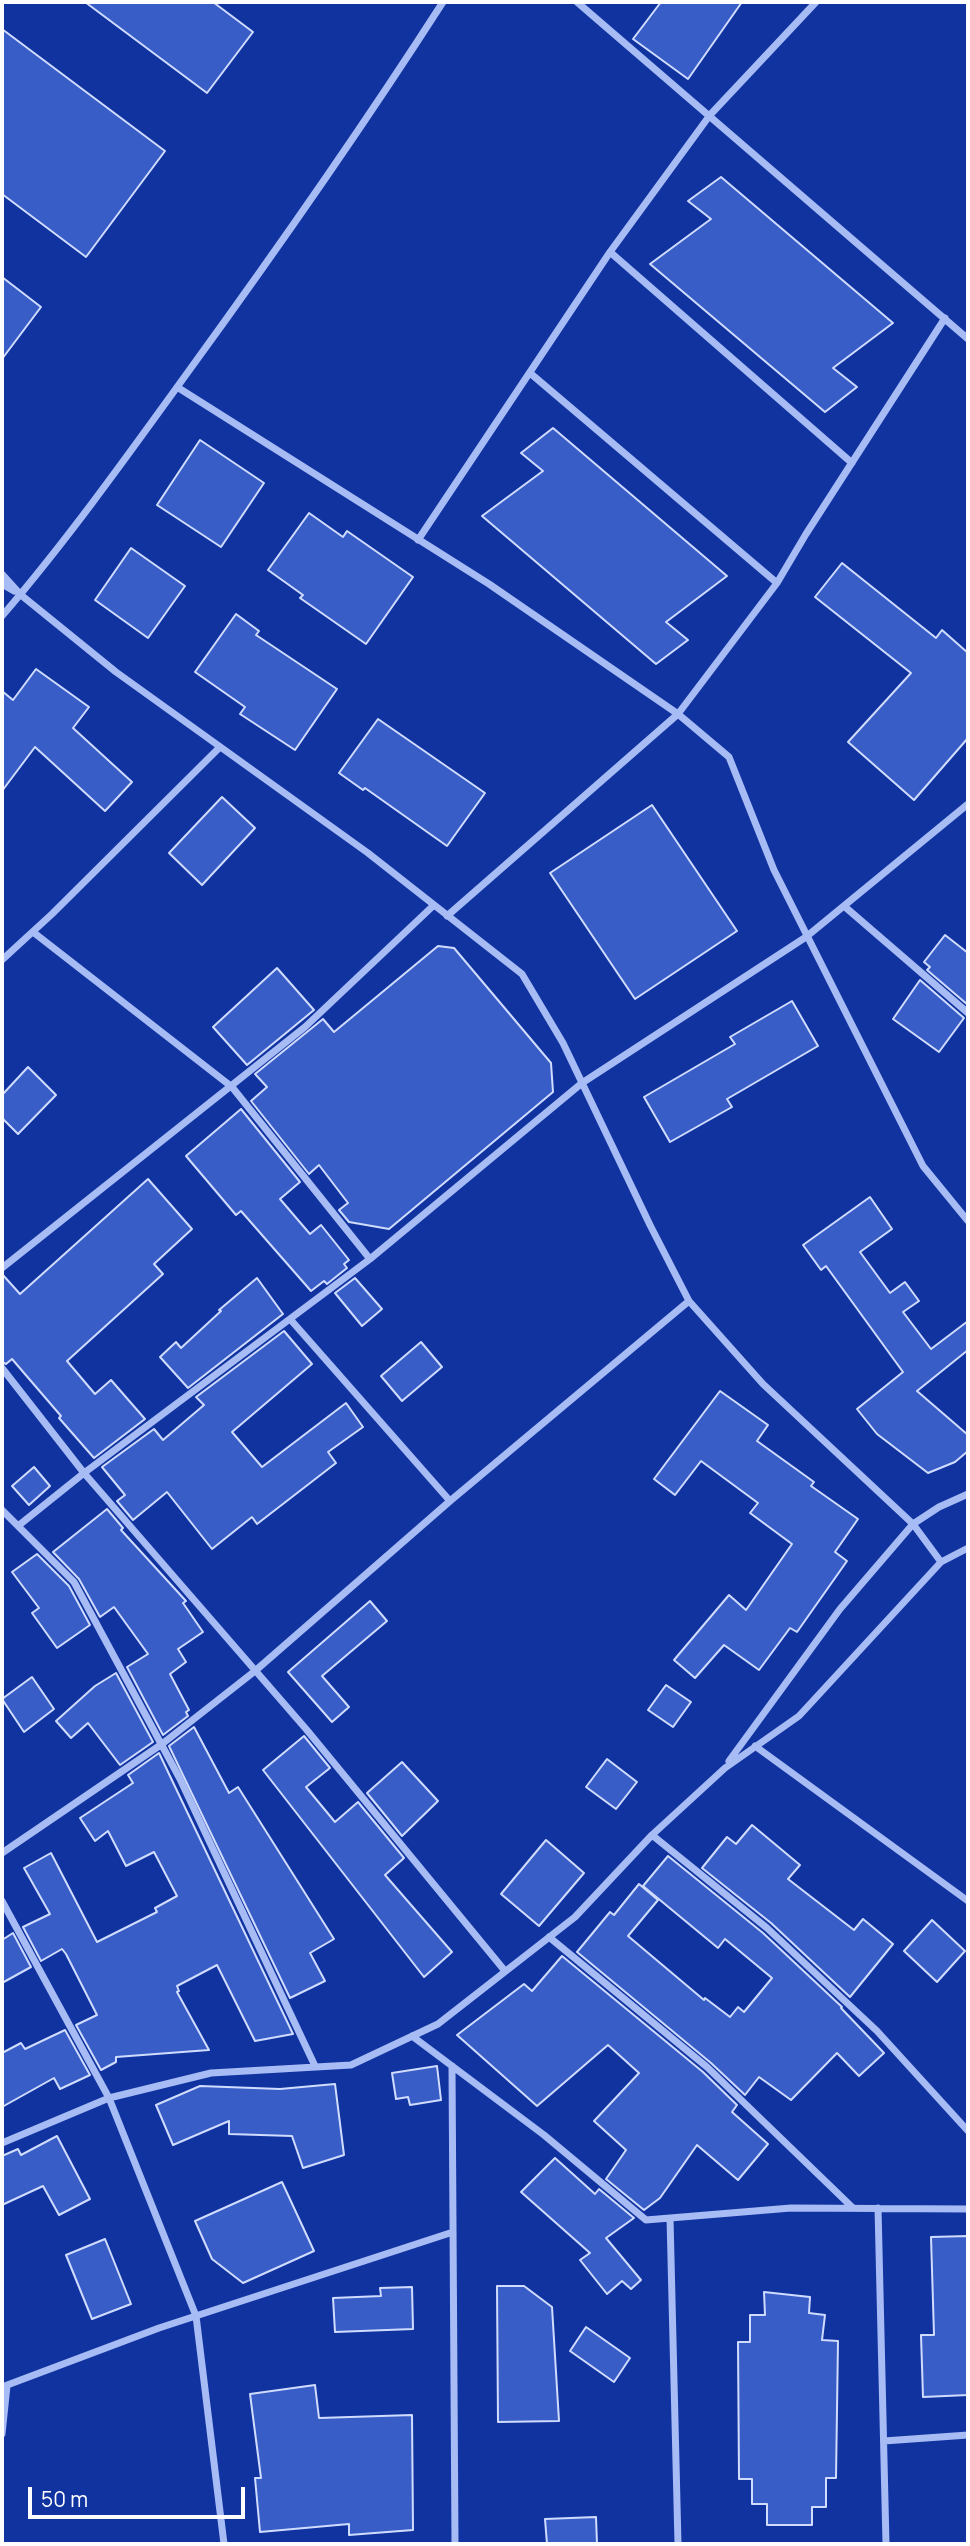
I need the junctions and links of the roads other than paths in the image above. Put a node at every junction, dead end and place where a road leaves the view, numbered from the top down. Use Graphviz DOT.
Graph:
graph roads {
  1 [pos="443,2"];
  2 [pos="578,2"];
  3 [pos="816,2"];
  4 [pos="710,115"];
  5 [pos="610,252"];
  6 [pos="945,318"];
  7 [pos="968,339"];
  8 [pos="530,373"];
  9 [pos="177,387"];
  10 [pos="852,463"];
  11 [pos="418,540"];
  12 [pos="2,574"];
  13 [pos="777,583"];
  14 [pos="2,584"];
  15 [pos="20,594"];
  16 [pos="2,617"];
  17 [pos="678,713"];
  18 [pos="220,747"];
  19 [pos="968,804"];
  20 [pos="434,905"];
  21 [pos="844,906"];
  22 [pos="447,916"];
  23 [pos="33,932"];
  24 [pos="806,937"];
  25 [pos="2,960"];
  26 [pos="968,1013"];
  27 [pos="582,1083"];
  28 [pos="232,1087"];
  29 [pos="968,1220"];
  30 [pos="370,1259"];
  31 [pos="2,1268"];
  32 [pos="689,1301"];
  33 [pos="290,1319"];
  34 [pos="2,1368"];
  35 [pos="84,1473"];
  36 [pos="968,1494"];
  37 [pos="450,1501"];
  38 [pos="2,1510"];
  39 [pos="913,1524"];
  40 [pos="18,1526"];
  41 [pos="968,1548"];
  42 [pos="940,1562"];
  43 [pos="255,1671"];
  44 [pos="162,1744"];
  45 [pos="755,1746"];
  46 [pos="724,1768"];
  47 [pos="652,1835"];
  48 [pos="2,1853"];
  49 [pos="2,1901"];
  50 [pos="968,1901"];
  51 [pos="548,1937"];
  52 [pos="505,1971"];
  53 [pos="412,2036"];
  54 [pos="315,2066"];
  55 [pos="452,2066"];
  56 [pos="109,2098"];
  57 [pos="968,2131"];
  58 [pos="2,2143"];
  59 [pos="853,2208"];
  60 [pos="878,2208"];
  61 [pos="968,2209"];
  62 [pos="670,2218"];
  63 [pos="453,2232"];
  64 [pos="196,2316"];
  65 [pos="4,2386"];
  66 [pos="2,2434"];
  67 [pos="968,2435"];
  68 [pos="884,2441"];
  69 [pos="225,2544"];
  70 [pos="455,2544"];
  71 [pos="678,2544"];
  72 [pos="886,2544"];
  1 -- 9 [label="street"];
  2 -- 4 [label="street"];
  3 -- 4 [label="street"];
  4 -- 5 [label="street"];
  4 -- 6 [label="street"];
  5 -- 8 [label="street"];
  5 -- 10 [label="street"];
  6 -- 7 [label="street"];
  6 -- 10 [label="street"];
  8 -- 11 [label="street"];
  8 -- 13 [label="street"];
  9 -- 11 [label="street"];
  9 -- 15 [label="street"];
  10 -- 13 [label="street"];
  11 -- 17 [label="street"];
  12 -- 15 [label="street"];
  13 -- 17 [label="street"];
  14 -- 15 [label="street"];
  15 -- 16 [label="street"];
  15 -- 18 [label="street"];
  17 -- 22 [label="street"];
  17 -- 24 [label="street"];
  18 -- 20 [label="street"];
  18 -- 23 [label="street"];
  19 -- 21 [label="street"];
  20 -- 22 [label="street"];
  20 -- 28 [label="street"];
  21 -- 24 [label="street"];
  21 -- 26 [label="street"];
  22 -- 27 [label="street"];
  23 -- 25 [label="street"];
  23 -- 28 [label="street"];
  24 -- 27 [label="street"];
  24 -- 29 [label="street"];
  27 -- 30 [label="street"];
  27 -- 32 [label="street"];
  28 -- 30 [label="street"];
  28 -- 31 [label="street"];
  30 -- 33 [label="street"];
  32 -- 37 [label="street"];
  32 -- 39 [label="street"];
  33 -- 35 [label="street"];
  33 -- 37 [label="street"];
  34 -- 35 [label="street"];
  35 -- 40 [label="street"];
  35 -- 43 [label="street"];
  36 -- 39 [label="street"];
  37 -- 43 [label="street"];
  38 -- 40 [label="street"];
  39 -- 42 [label="street"];
  39 -- 46 [label="street"];
  40 -- 44 [label="street"];
  41 -- 42 [label="street"];
  42 -- 45 [label="street"];
  43 -- 44 [label="street"];
  43 -- 52 [label="street"];
  44 -- 48 [label="street"];
  44 -- 54 [label="street"];
  45 -- 46 [label="street"];
  45 -- 50 [label="street"];
  46 -- 47 [label="street"];
  47 -- 51 [label="street"];
  47 -- 57 [label="street"];
  49 -- 56 [label="street"];
  51 -- 52 [label="street"];
  51 -- 59 [label="street"];
  52 -- 53 [label="street"];
  53 -- 54 [label="street"];
  53 -- 55 [label="street"];
  54 -- 56 [label="street"];
  55 -- 62 [label="street"];
  55 -- 63 [label="street"];
  56 -- 58 [label="street"];
  56 -- 64 [label="street"];
  59 -- 60 [label="street"];
  59 -- 62 [label="street"];
  60 -- 61 [label="street"];
  60 -- 68 [label="street"];
  62 -- 71 [label="street"];
  63 -- 64 [label="street"];
  63 -- 70 [label="street"];
  64 -- 65 [label="street"];
  64 -- 69 [label="street"];
  65 -- 66 [label="street"];
  67 -- 68 [label="street"];
  68 -- 72 [label="street"];
}
